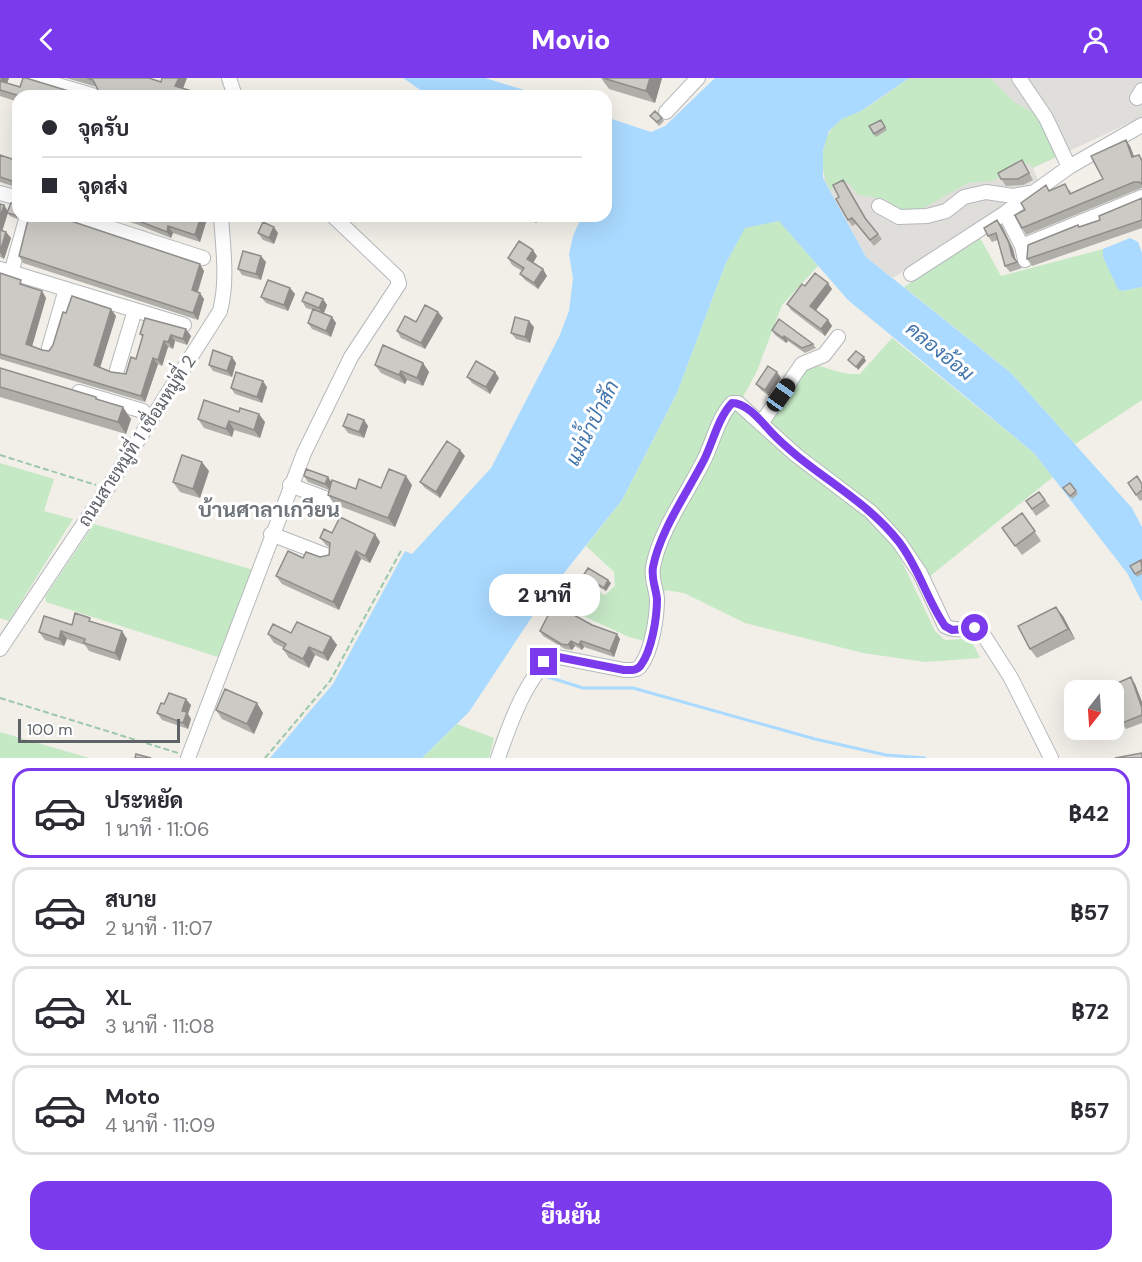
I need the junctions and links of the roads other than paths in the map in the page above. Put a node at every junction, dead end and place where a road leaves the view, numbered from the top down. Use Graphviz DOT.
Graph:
graph roads {
  1 [pos="34,78"];
  2 [pos="698,78"];
  3 [pos="1019,78"];
  4 [pos="75,90"];
  5 [pos="666,112"];
  6 [pos="1141,128"];
  7 [pos="1069,167"];
  8 [pos="1032,193"];
  9 [pos="1142,197"];
  10 [pos="879,206"];
  11 [pos="1005,213"];
  12 [pos="25,222"];
  13 [pos="91,222"];
  14 [pos="221,222"];
  15 [pos="339,222"];
  16 [pos="1022,246"];
  17 [pos="202,258"];
  18 [pos="1025,260"];
  19 [pos="6,271"];
  20 [pos="911,274"];
  21 [pos="66,289"];
  22 [pos="135,310"];
  23 [pos="184,325"];
  24 [pos="838,338"];
  25 [pos="49,348"];
  26 [pos="117,370"];
  27 [pos="66,388"];
  28 [pos="143,411"];
  29 [pos="762,422"];
  30 [pos="290,485"];
  31 [pos="327,499"];
  32 [pos="271,534"];
  33 [pos="328,555"];
  34 [pos="0,649"];
  35 [pos="188,758"];
  36 [pos="498,758"];
  37 [pos="1051,758"];
  1 -- 4 [label="street"];
  2 -- 5 [label="street"];
  3 -- 7 [label="street"];
  6 -- 7 [label="street"];
  7 -- 8 [label="street"];
  8 -- 10 [label="street"];
  8 -- 11 [label="street"];
  9 -- 16 [label="street"];
  11 -- 16 [label="street"];
  11 -- 20 [label="street"];
  12 -- 19 [label="street"];
  13 -- 17 [label="street"];
  14 -- 34 [label="street, ถนนสายหมู่ที่ 1 เชื่อมหมู่ที่ 2"];
  15 -- 30 [label="street"];
  16 -- 18 [label="street"];
  19 -- 21 [label="street"];
  21 -- 22 [label="street"];
  21 -- 25 [label="street"];
  22 -- 23 [label="street"];
  22 -- 26 [label="street"];
  24 -- 29 [label="street"];
  27 -- 28 [label="street"];
  29 -- 36 [label="street"];
  29 -- 37 [label="street"];
  30 -- 31 [label="street"];
  30 -- 32 [label="street"];
  32 -- 33 [label="street"];
  32 -- 35 [label="street"];
}
